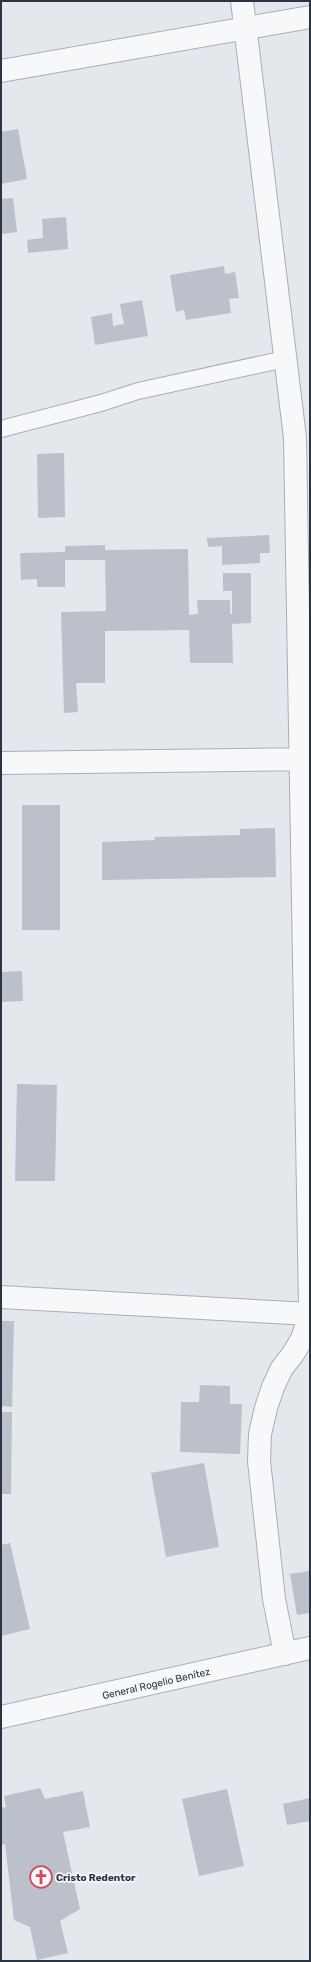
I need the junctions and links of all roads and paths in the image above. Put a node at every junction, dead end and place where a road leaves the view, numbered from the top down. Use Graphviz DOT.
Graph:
graph roads {
  1 [pos="242,1"];
  2 [pos="310,17"];
  3 [pos="245,28"];
  4 [pos="1,71"];
  5 [pos="285,358"];
  6 [pos="1,428"];
  7 [pos="306,759"];
  8 [pos="1,763"];
  9 [pos="1,1297"];
  10 [pos="310,1309"];
  11 [pos="310,1314"];
  12 [pos="310,1648"];
  13 [pos="285,1654"];
  14 [pos="1,1717"];
  1 -- 3 [label="street"];
  2 -- 3 [label="street"];
  3 -- 4 [label="street"];
  3 -- 5 [label="street"];
  5 -- 6 [label="lane"];
  5 -- 7 [label="street"];
  7 -- 8 [label="street"];
  7 -- 10 [label="street"];
  9 -- 11 [label="street"];
  11 -- 13 [label="street"];
  12 -- 13 [label="street, General Rogelio Benítez"];
  13 -- 14 [label="street, General Rogelio Benítez"];
}
